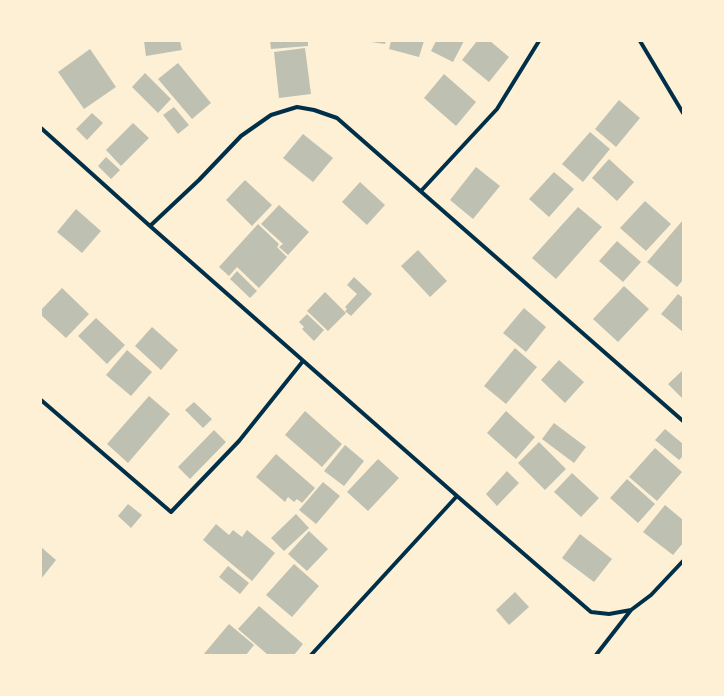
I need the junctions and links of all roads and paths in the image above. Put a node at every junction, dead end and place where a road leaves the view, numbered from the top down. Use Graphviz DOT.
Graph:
graph roads {
  1 [pos="539,41"];
  2 [pos="640,41"];
  3 [pos="683,113"];
  4 [pos="41,128"];
  5 [pos="421,192"];
  6 [pos="150,226"];
  7 [pos="303,361"];
  8 [pos="41,400"];
  9 [pos="683,421"];
  10 [pos="457,496"];
  11 [pos="683,561"];
  12 [pos="631,610"];
  13 [pos="311,655"];
  14 [pos="596,655"];
  1 -- 5 [label="street"];
  2 -- 3 [label="street"];
  4 -- 6 [label="street"];
  5 -- 6 [label="street"];
  5 -- 9 [label="street"];
  6 -- 7 [label="street"];
  7 -- 8 [label="street"];
  7 -- 10 [label="street"];
  10 -- 12 [label="street"];
  10 -- 13 [label="street"];
  11 -- 12 [label="street"];
  12 -- 14 [label="street"];
}
